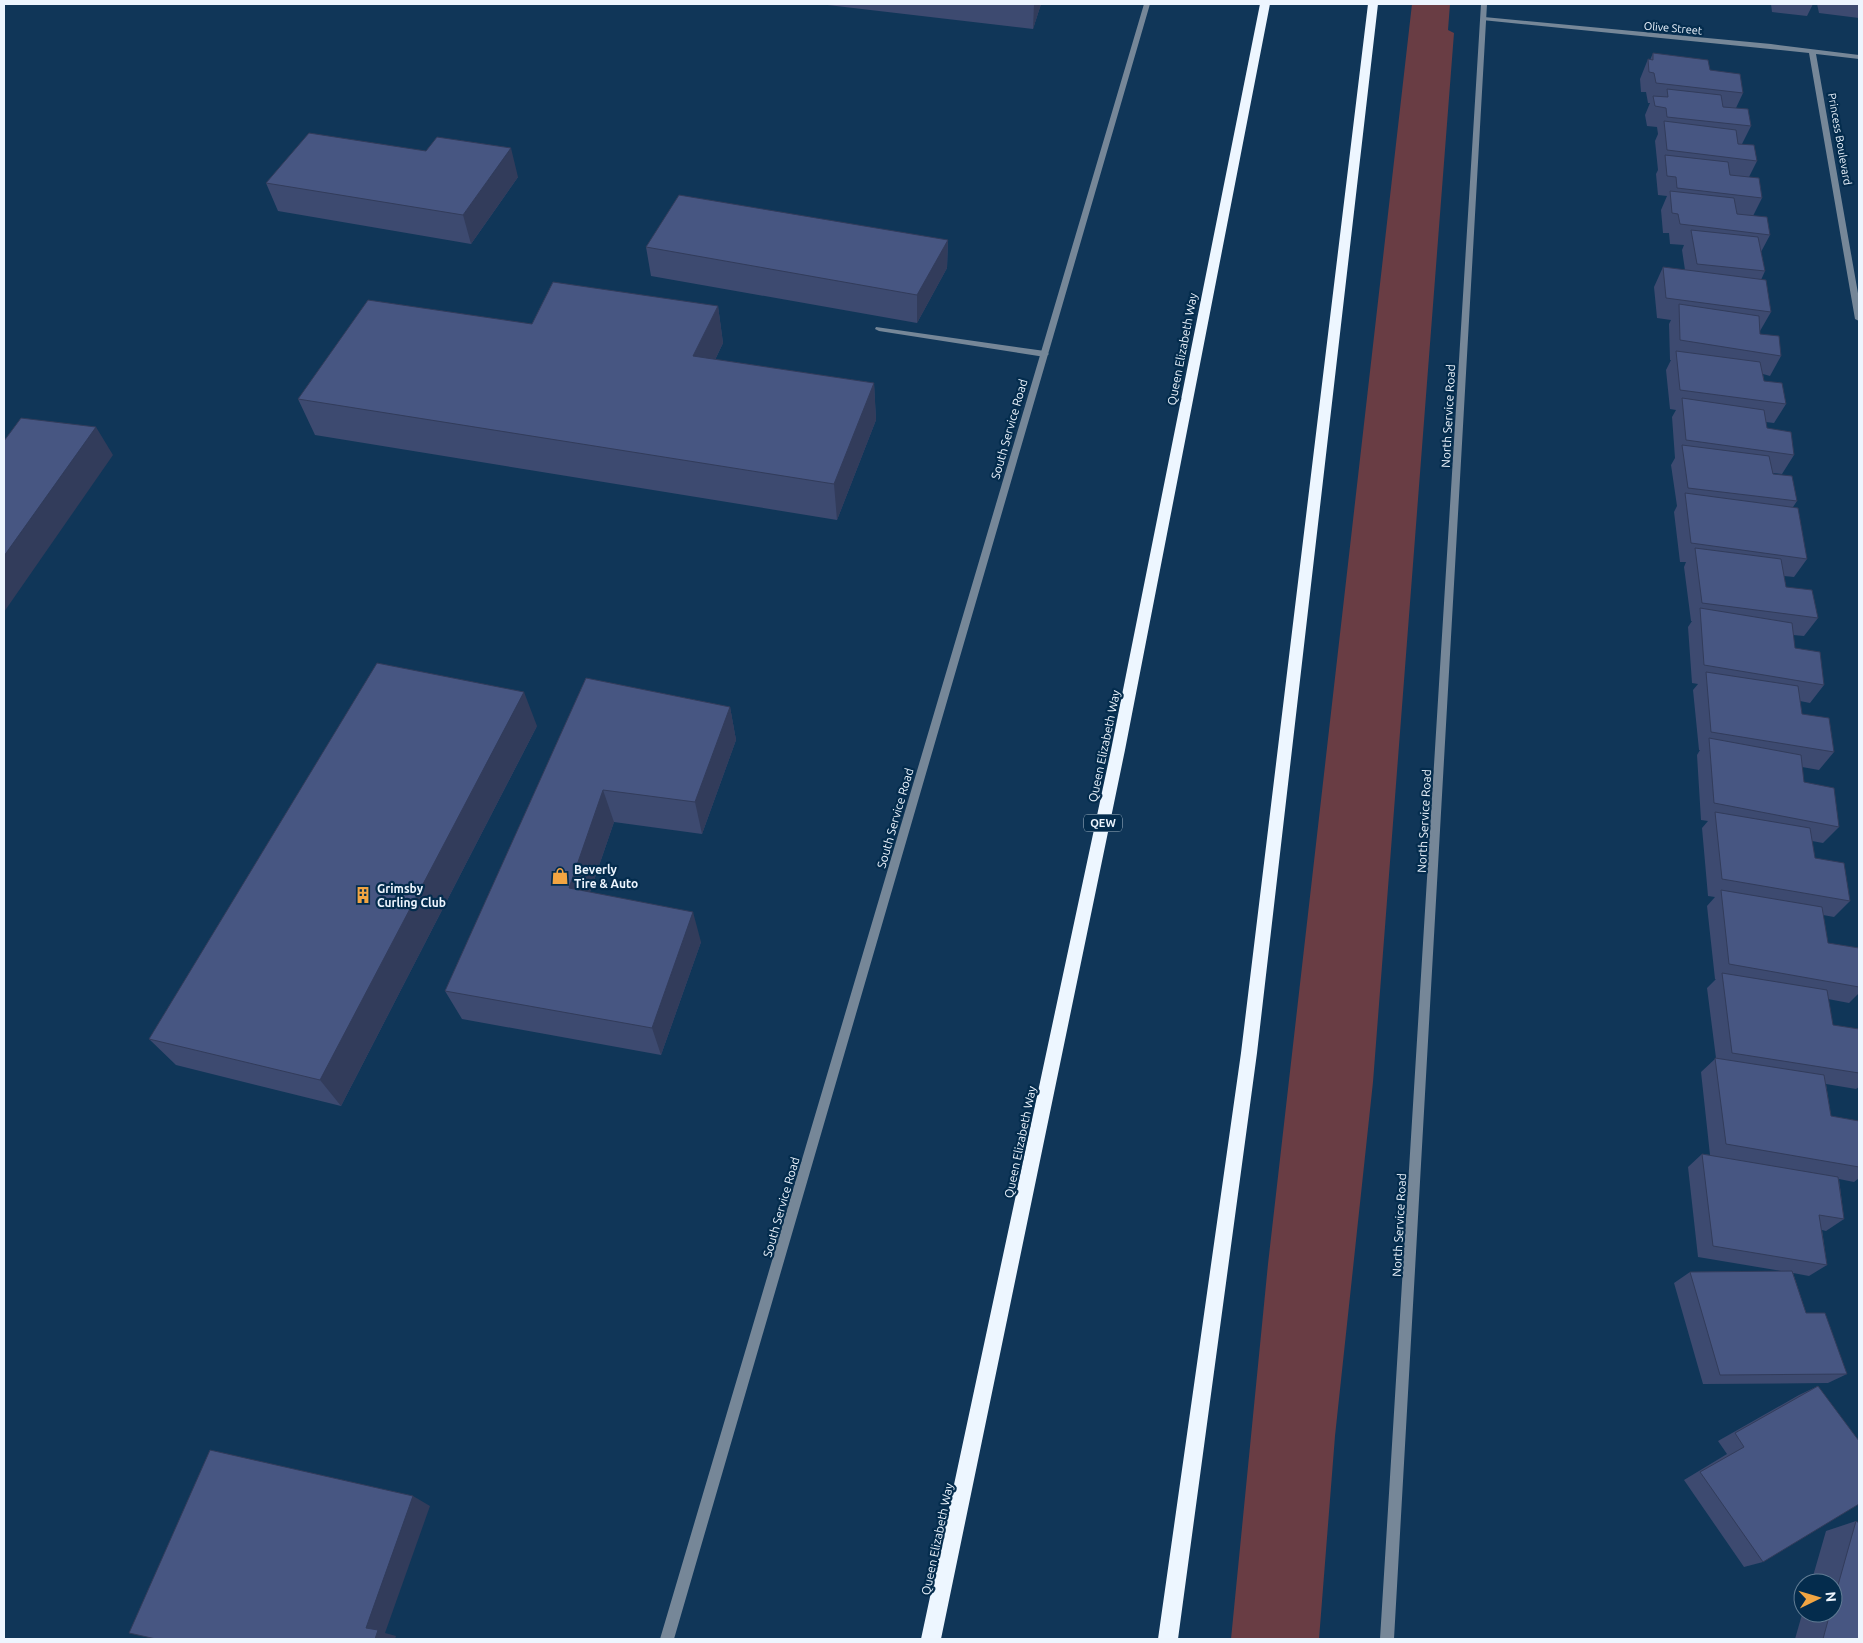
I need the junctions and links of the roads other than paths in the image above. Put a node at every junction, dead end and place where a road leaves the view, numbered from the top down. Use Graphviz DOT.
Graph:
graph roads {
  1 [pos="1147,4"];
  2 [pos="1265,4"];
  3 [pos="1372,4"];
  4 [pos="1484,4"];
  5 [pos="1484,19"];
  6 [pos="1812,52"];
  7 [pos="1859,57"];
  8 [pos="1859,319"];
  9 [pos="878,329"];
  10 [pos="1044,354"];
  11 [pos="667,1639"];
  12 [pos="931,1639"];
  13 [pos="1168,1639"];
  14 [pos="1387,1639"];
  1 -- 10 [label="street, South Service Road"];
  2 -- 12 [label="highway, Queen Elizabeth Way / QEW"];
  3 -- 13 [label="highway"];
  4 -- 5 [label="street, North Service Road"];
  5 -- 6 [label="street, Olive Street"];
  5 -- 14 [label="street, North Service Road"];
  6 -- 7 [label="street, Olive Street"];
  6 -- 8 [label="street, Princess Boulevard"];
  9 -- 10 [label="street"];
  10 -- 11 [label="street, South Service Road"];
}
